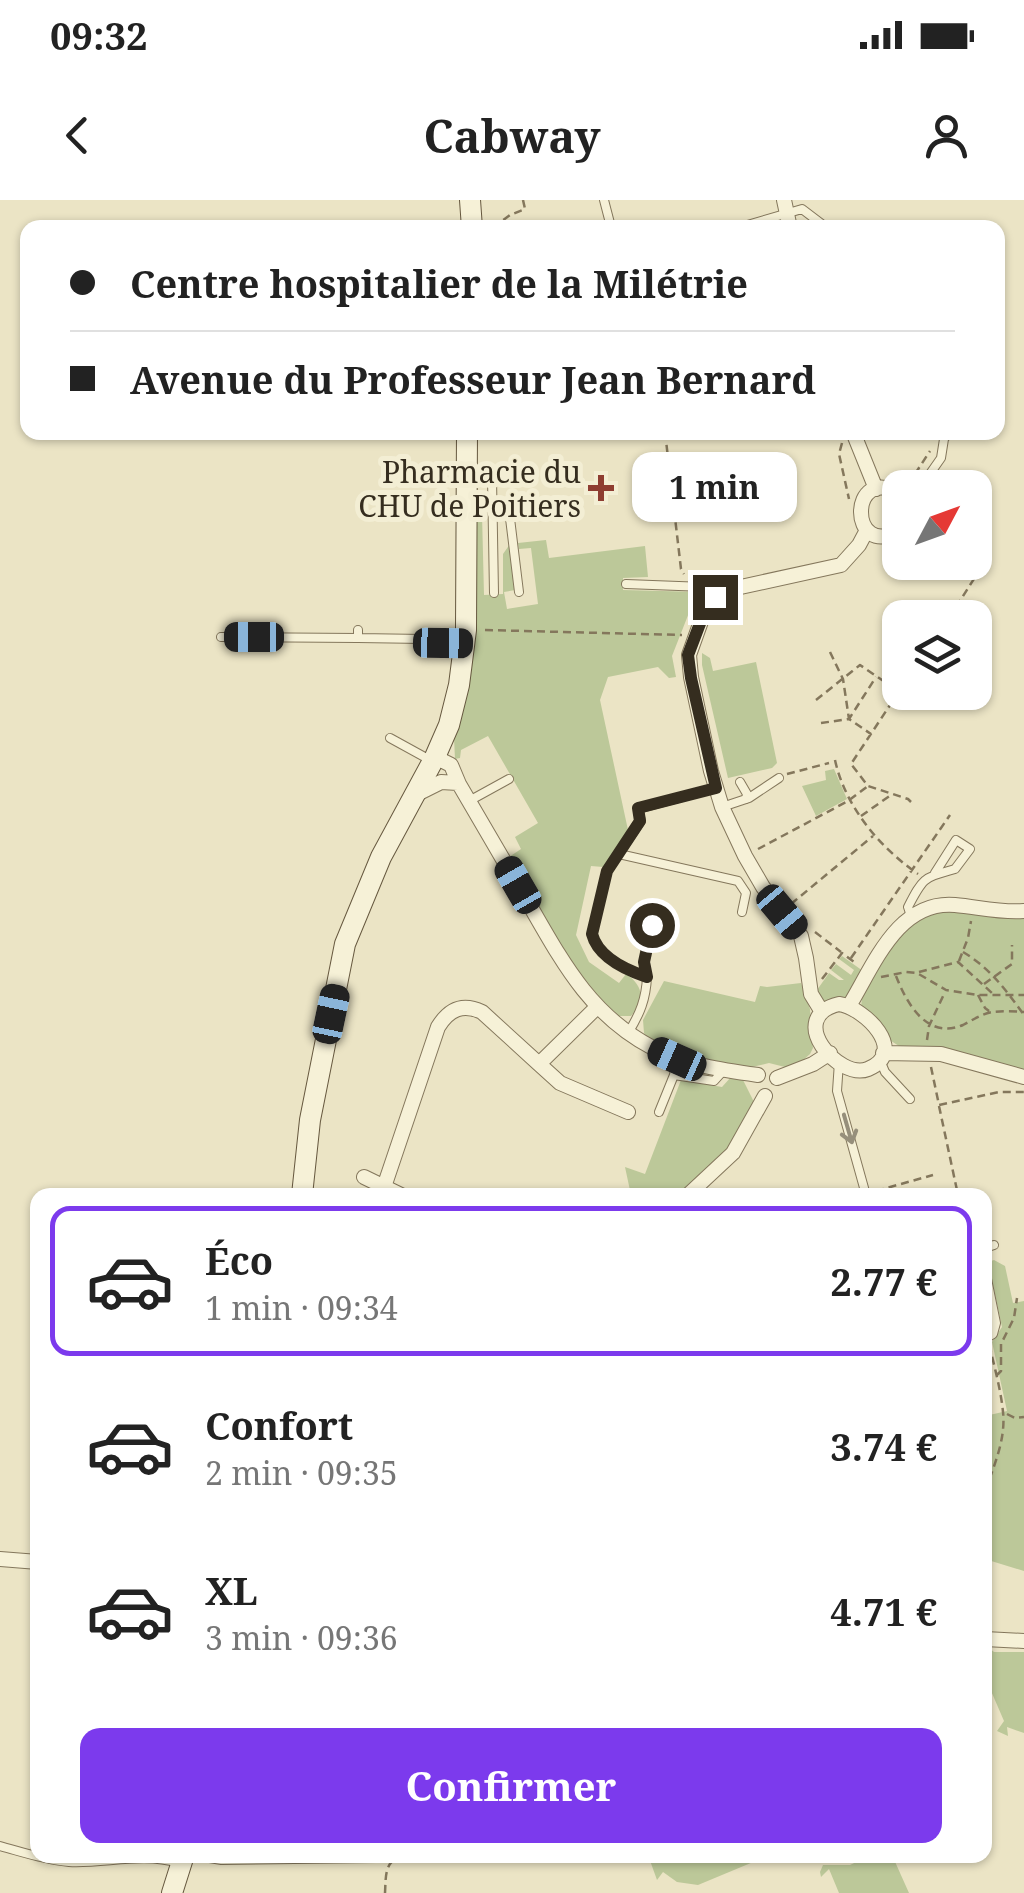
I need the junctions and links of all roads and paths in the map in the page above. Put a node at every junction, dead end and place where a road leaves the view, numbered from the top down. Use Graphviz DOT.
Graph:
graph roads {
  1 [pos="524,200"];
  2 [pos="787,214"];
  3 [pos="503,220"];
  4 [pos="816,220"];
  5 [pos="468,440"];
  6 [pos="667,440"];
  7 [pos="856,440"];
  8 [pos="944,440"];
  9 [pos="934,444"];
  10 [pos="467,466"];
  11 [pos="918,470"];
  12 [pos="933,470"];
  13 [pos="876,488"];
  14 [pos="882,488"];
  15 [pos="466,502"];
  16 [pos="492,502"];
  17 [pos="868,530"];
  18 [pos="882,536"];
  19 [pos="687,575"];
  20 [pos="626,584"];
  21 [pos="724,585"];
  22 [pos="519,592"];
  23 [pos="494,593"];
  24 [pos="683,634"];
  25 [pos="221,637"];
  26 [pos="469,637"];
  27 [pos="830,652"];
  28 [pos="876,676"];
  29 [pos="843,679"];
  30 [pos="882,680"];
  31 [pos="816,700"];
  32 [pos="887,710"];
  33 [pos="849,719"];
  34 [pos="821,723"];
  35 [pos="871,734"];
  36 [pos="390,738"];
  37 [pos="835,760"];
  38 [pos="437,762"];
  39 [pos="829,763"];
  40 [pos="778,778"];
  41 [pos="508,779"];
  42 [pos="740,782"];
  43 [pos="458,783"];
  44 [pos="868,786"];
  45 [pos="716,788"];
  46 [pos="892,794"];
  47 [pos="413,797"];
  48 [pos="746,800"];
  49 [pos="850,800"];
  50 [pos="469,801"];
  51 [pos="912,802"];
  52 [pos="722,807"];
  53 [pos="950,815"];
  54 [pos="860,816"];
  55 [pos="874,835"];
  56 [pos="619,854"];
  57 [pos="745,856"];
  58 [pos="912,870"];
  59 [pos="936,873"];
  60 [pos="924,879"];
  61 [pos="973,908"];
  62 [pos="1024,911"];
  63 [pos="742,912"];
  64 [pos="782,912"];
  65 [pos="911,916"];
  66 [pos="652,925"];
  67 [pos="813,931"];
  68 [pos="1012,945"];
  69 [pos="842,952"];
  70 [pos="963,952"];
  71 [pos="850,959"];
  72 [pos="958,962"];
  73 [pos="870,972"];
  74 [pos="917,973"];
  75 [pos="895,974"];
  76 [pos="995,976"];
  77 [pos="647,977"];
  78 [pos="820,980"];
  79 [pos="983,986"];
  80 [pos="946,990"];
  81 [pos="978,995"];
  82 [pos="996,995"];
  83 [pos="1010,995"];
  84 [pos="1024,995"];
  85 [pos="849,1006"];
  86 [pos="597,1008"];
  87 [pos="822,1012"];
  88 [pos="990,1012"];
  89 [pos="1023,1013"];
  90 [pos="930,1026"];
  91 [pos="628,1033"];
  92 [pos="927,1052"];
  93 [pos="882,1056"];
  94 [pos="834,1057"];
  95 [pos="677,1059"];
  96 [pos="539,1064"];
  97 [pos="724,1070"];
  98 [pos="674,1075"];
  99 [pos="758,1075"];
  100 [pos="1024,1077"];
  101 [pos="777,1078"];
  102 [pos="1024,1092"];
  103 [pos="765,1096"];
  104 [pos="910,1099"];
  105 [pos="939,1105"];
  106 [pos="628,1112"];
  107 [pos="658,1112"];
  108 [pos="934,1174"];
  109 [pos="364,1177"];
  110 [pos="384,1187"];
  111 [pos="303,1188"];
  112 [pos="695,1188"];
  113 [pos="864,1188"];
  114 [pos="886,1188"];
  115 [pos="957,1188"];
  116 [pos="1016,1298"];
  117 [pos="992,1303"];
  118 [pos="992,1335"];
  119 [pos="992,1359"];
  120 [pos="996,1376"];
  121 [pos="1004,1412"];
  122 [pos="1024,1417"];
  123 [pos="992,1472"];
  124 [pos="0,1559"];
  125 [pos="30,1561"];
  126 [pos="992,1639"];
  127 [pos="1024,1641"];
  128 [pos="0,1846"];
  129 [pos="30,1853"];
  130 [pos="182,1863"];
  131 [pos="391,1863"];
  132 [pos="172,1893"];
  133 [pos="385,1893"];
  1 -- 3 [label="path"];
  2 -- 4 [label="lane"];
  5 -- 10 [label="street"];
  6 -- 19 [label="path"];
  7 -- 13 [label="street"];
  8 -- 12 [label="lane"];
  9 -- 11 [label="path"];
  10 -- 15 [label="street"];
  10 -- 16 [label="lane"];
  13 -- 14 [label="street"];
  13 -- 17 [label="street"];
  15 -- 16 [label="lane"];
  15 -- 26 [label="street"];
  16 -- 22 [label="lane"];
  16 -- 23 [label="lane"];
  17 -- 18 [label="street"];
  17 -- 21 [label="street"];
  20 -- 21 [label="lane"];
  21 -- 45 [label="street"];
  24 -- 26 [label="path"];
  25 -- 26 [label="lane"];
  26 -- 38 [label="street"];
  27 -- 29 [label="path"];
  28 -- 29 [label="path"];
  28 -- 30 [label="path"];
  28 -- 33 [label="path"];
  29 -- 31 [label="path"];
  29 -- 33 [label="path"];
  32 -- 35 [label="path"];
  33 -- 34 [label="path"];
  33 -- 35 [label="path"];
  35 -- 44 [label="path"];
  36 -- 38 [label="lane"];
  37 -- 49 [label="path"];
  38 -- 43 [label="street"];
  38 -- 47 [label="street"];
  39 -- 40 [label="path"];
  40 -- 48 [label="lane"];
  41 -- 50 [label="lane"];
  42 -- 48 [label="lane"];
  43 -- 47 [label="street"];
  43 -- 50 [label="street"];
  44 -- 46 [label="path"];
  44 -- 49 [label="path"];
  45 -- 52 [label="street"];
  45 -- 56 [label="lane"];
  46 -- 51 [label="path"];
  46 -- 54 [label="path"];
  47 -- 111 [label="street"];
  48 -- 52 [label="lane"];
  49 -- 54 [label="path"];
  49 -- 57 [label="path"];
  50 -- 86 [label="street"];
  52 -- 57 [label="street"];
  53 -- 58 [label="path"];
  54 -- 55 [label="path"];
  55 -- 58 [label="path"];
  55 -- 64 [label="path"];
  56 -- 63 [label="lane"];
  56 -- 77 [label="lane"];
  57 -- 64 [label="street"];
  58 -- 60 [label="path"];
  58 -- 71 [label="path"];
  59 -- 59 [label="lane"];
  59 -- 60 [label="lane"];
  60 -- 65 [label="lane"];
  61 -- 62 [label="street"];
  61 -- 65 [label="street"];
  61 -- 70 [label="path"];
  64 -- 87 [label="street"];
  65 -- 73 [label="street"];
  66 -- 77 [label="lane"];
  67 -- 69 [label="path"];
  68 -- 76 [label="path"];
  69 -- 71 [label="path"];
  69 -- 78 [label="path"];
  70 -- 72 [label="path"];
  70 -- 76 [label="path"];
  71 -- 73 [label="path"];
  72 -- 74 [label="path"];
  72 -- 79 [label="path"];
  73 -- 75 [label="path"];
  73 -- 85 [label="street"];
  74 -- 75 [label="path"];
  74 -- 80 [label="path"];
  75 -- 90 [label="path"];
  76 -- 79 [label="path"];
  76 -- 83 [label="path"];
  77 -- 91 [label="lane"];
  79 -- 82 [label="path"];
  80 -- 81 [label="path"];
  80 -- 90 [label="path"];
  81 -- 82 [label="path"];
  81 -- 88 [label="path"];
  82 -- 83 [label="path"];
  83 -- 84 [label="path"];
  83 -- 89 [label="path"];
  85 -- 87 [label="street"];
  85 -- 93 [label="street"];
  86 -- 91 [label="street"];
  86 -- 96 [label="street"];
  87 -- 94 [label="street"];
  88 -- 89 [label="path"];
  88 -- 90 [label="path"];
  90 -- 92 [label="path"];
  91 -- 95 [label="street"];
  92 -- 93 [label="street"];
  92 -- 100 [label="street"];
  92 -- 105 [label="path"];
  93 -- 94 [label="street"];
  93 -- 104 [label="lane"];
  94 -- 101 [label="street"];
  94 -- 113 [label="lane, one-way"];
  95 -- 97 [label="street"];
  95 -- 98 [label="lane"];
  96 -- 106 [label="street"];
  96 -- 110 [label="street"];
  97 -- 98 [label="lane"];
  97 -- 99 [label="street"];
  98 -- 107 [label="lane"];
  102 -- 105 [label="path"];
  103 -- 112 [label="street"];
  105 -- 115 [label="path"];
  108 -- 114 [label="path"];
  109 -- 110 [label="street"];
  116 -- 120 [label="path"];
  117 -- 118 [label="lane"];
  119 -- 120 [label="path"];
  120 -- 121 [label="path"];
  121 -- 122 [label="path"];
  121 -- 123 [label="path"];
  124 -- 125 [label="street"];
  126 -- 127 [label="street"];
  128 -- 129 [label="lane"];
  130 -- 132 [label="street"];
  131 -- 133 [label="path"];
}
